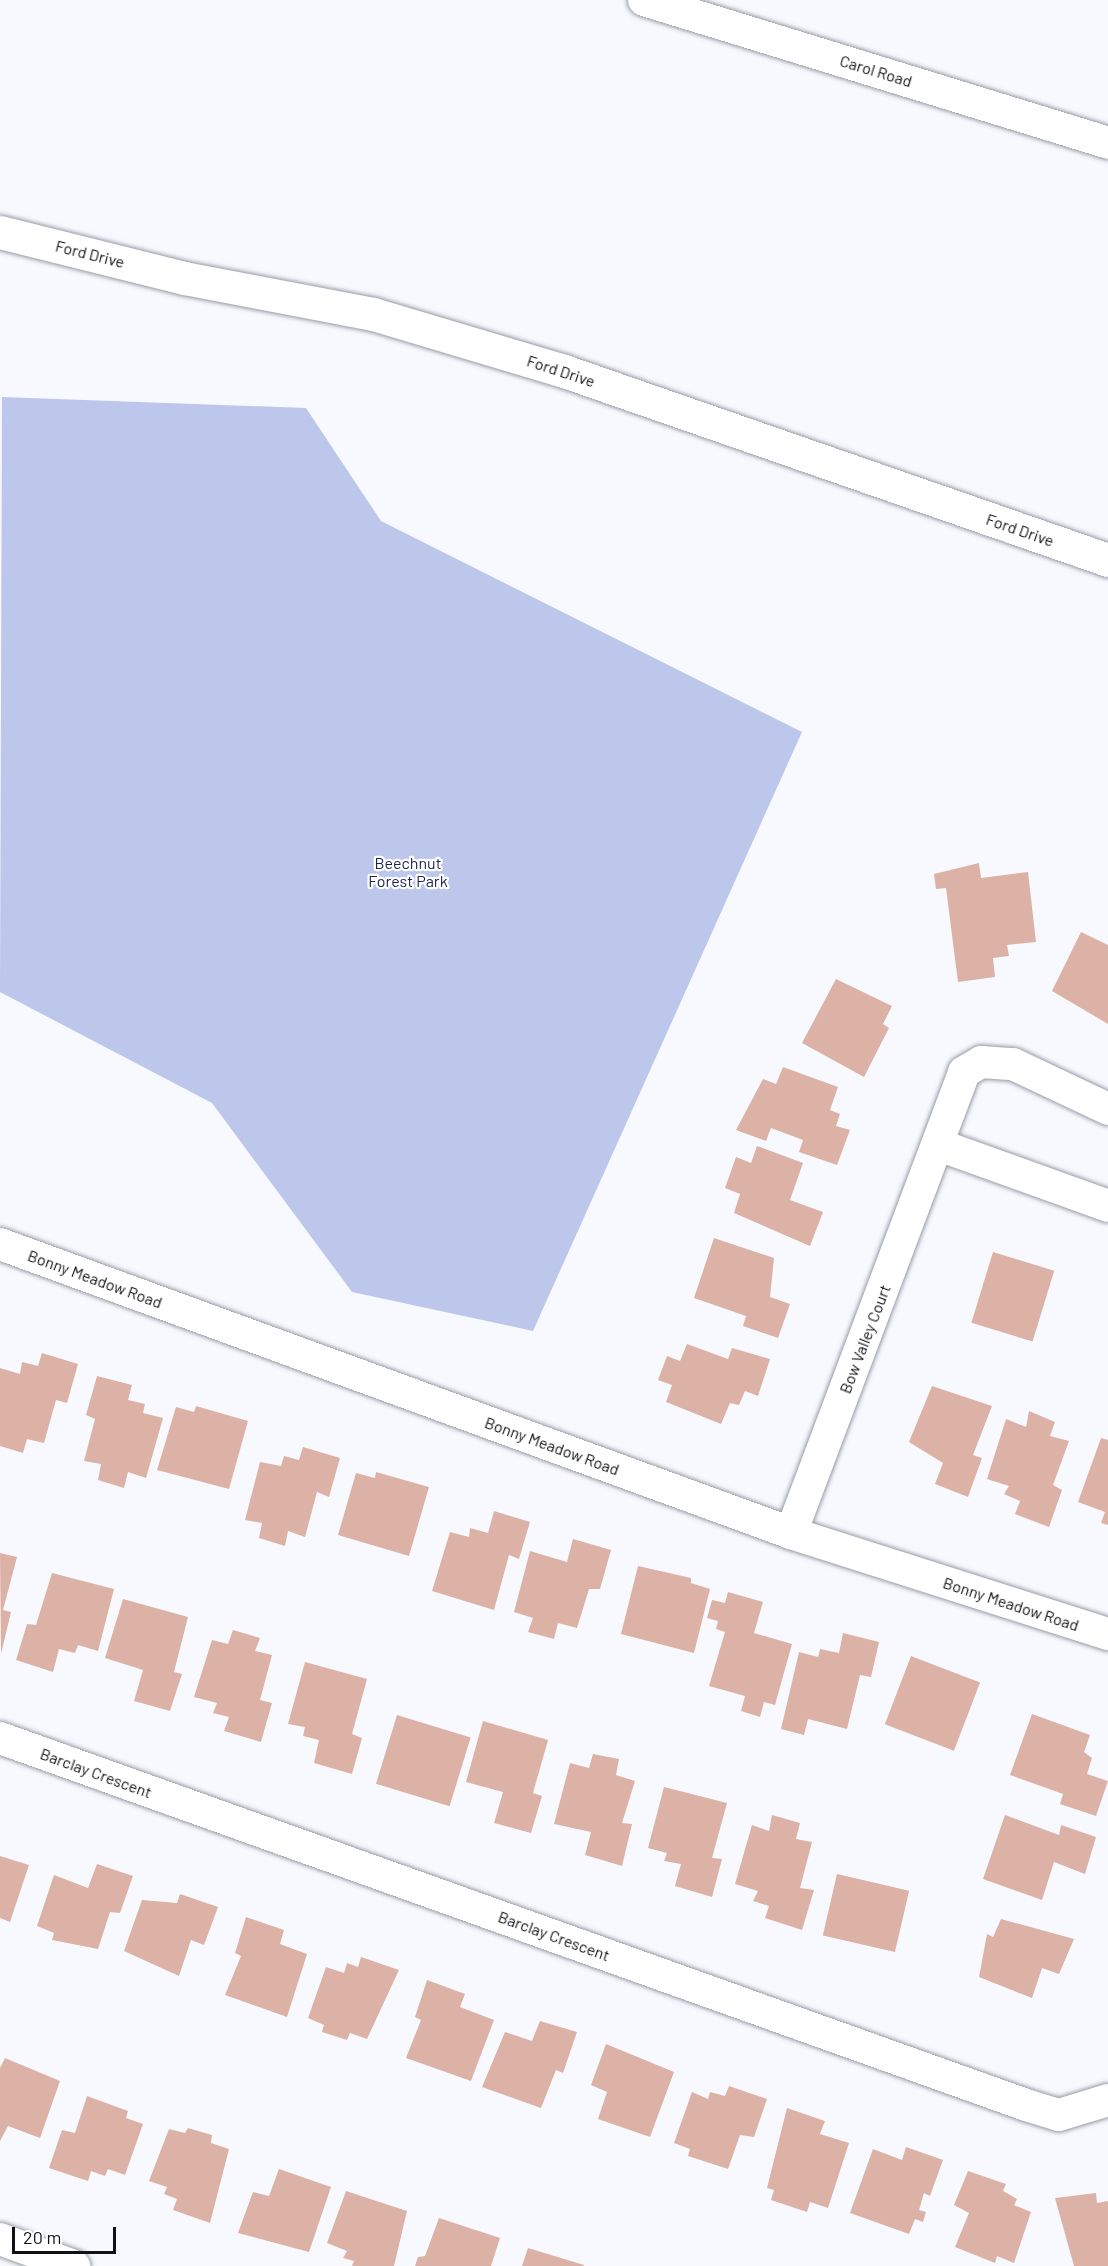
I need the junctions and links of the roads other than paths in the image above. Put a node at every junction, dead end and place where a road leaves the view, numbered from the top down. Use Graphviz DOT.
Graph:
graph roads {
  1 [pos="644,0"];
  2 [pos="1108,143"];
  3 [pos="0,231"];
  4 [pos="1108,560"];
  5 [pos="1108,1109"];
  6 [pos="939,1145"];
  7 [pos="1108,1206"];
  8 [pos="0,1244"];
  9 [pos="791,1533"];
  10 [pos="1108,1634"];
  11 [pos="0,1738"];
  12 [pos="1108,2100"];
  13 [pos="0,2240"];
  14 [pos="74,2266"];
  1 -- 2 [label="street, Carol Road"];
  3 -- 4 [label="main road, Ford Drive"];
  5 -- 6 [label="street, Bow Valley Court"];
  6 -- 7 [label="street"];
  6 -- 9 [label="street, Bow Valley Court"];
  8 -- 9 [label="street, Bonny Meadow Road"];
  9 -- 10 [label="street, Bonny Meadow Road"];
  11 -- 12 [label="street, Barclay Crescent"];
  13 -- 14 [label="street"];
}
